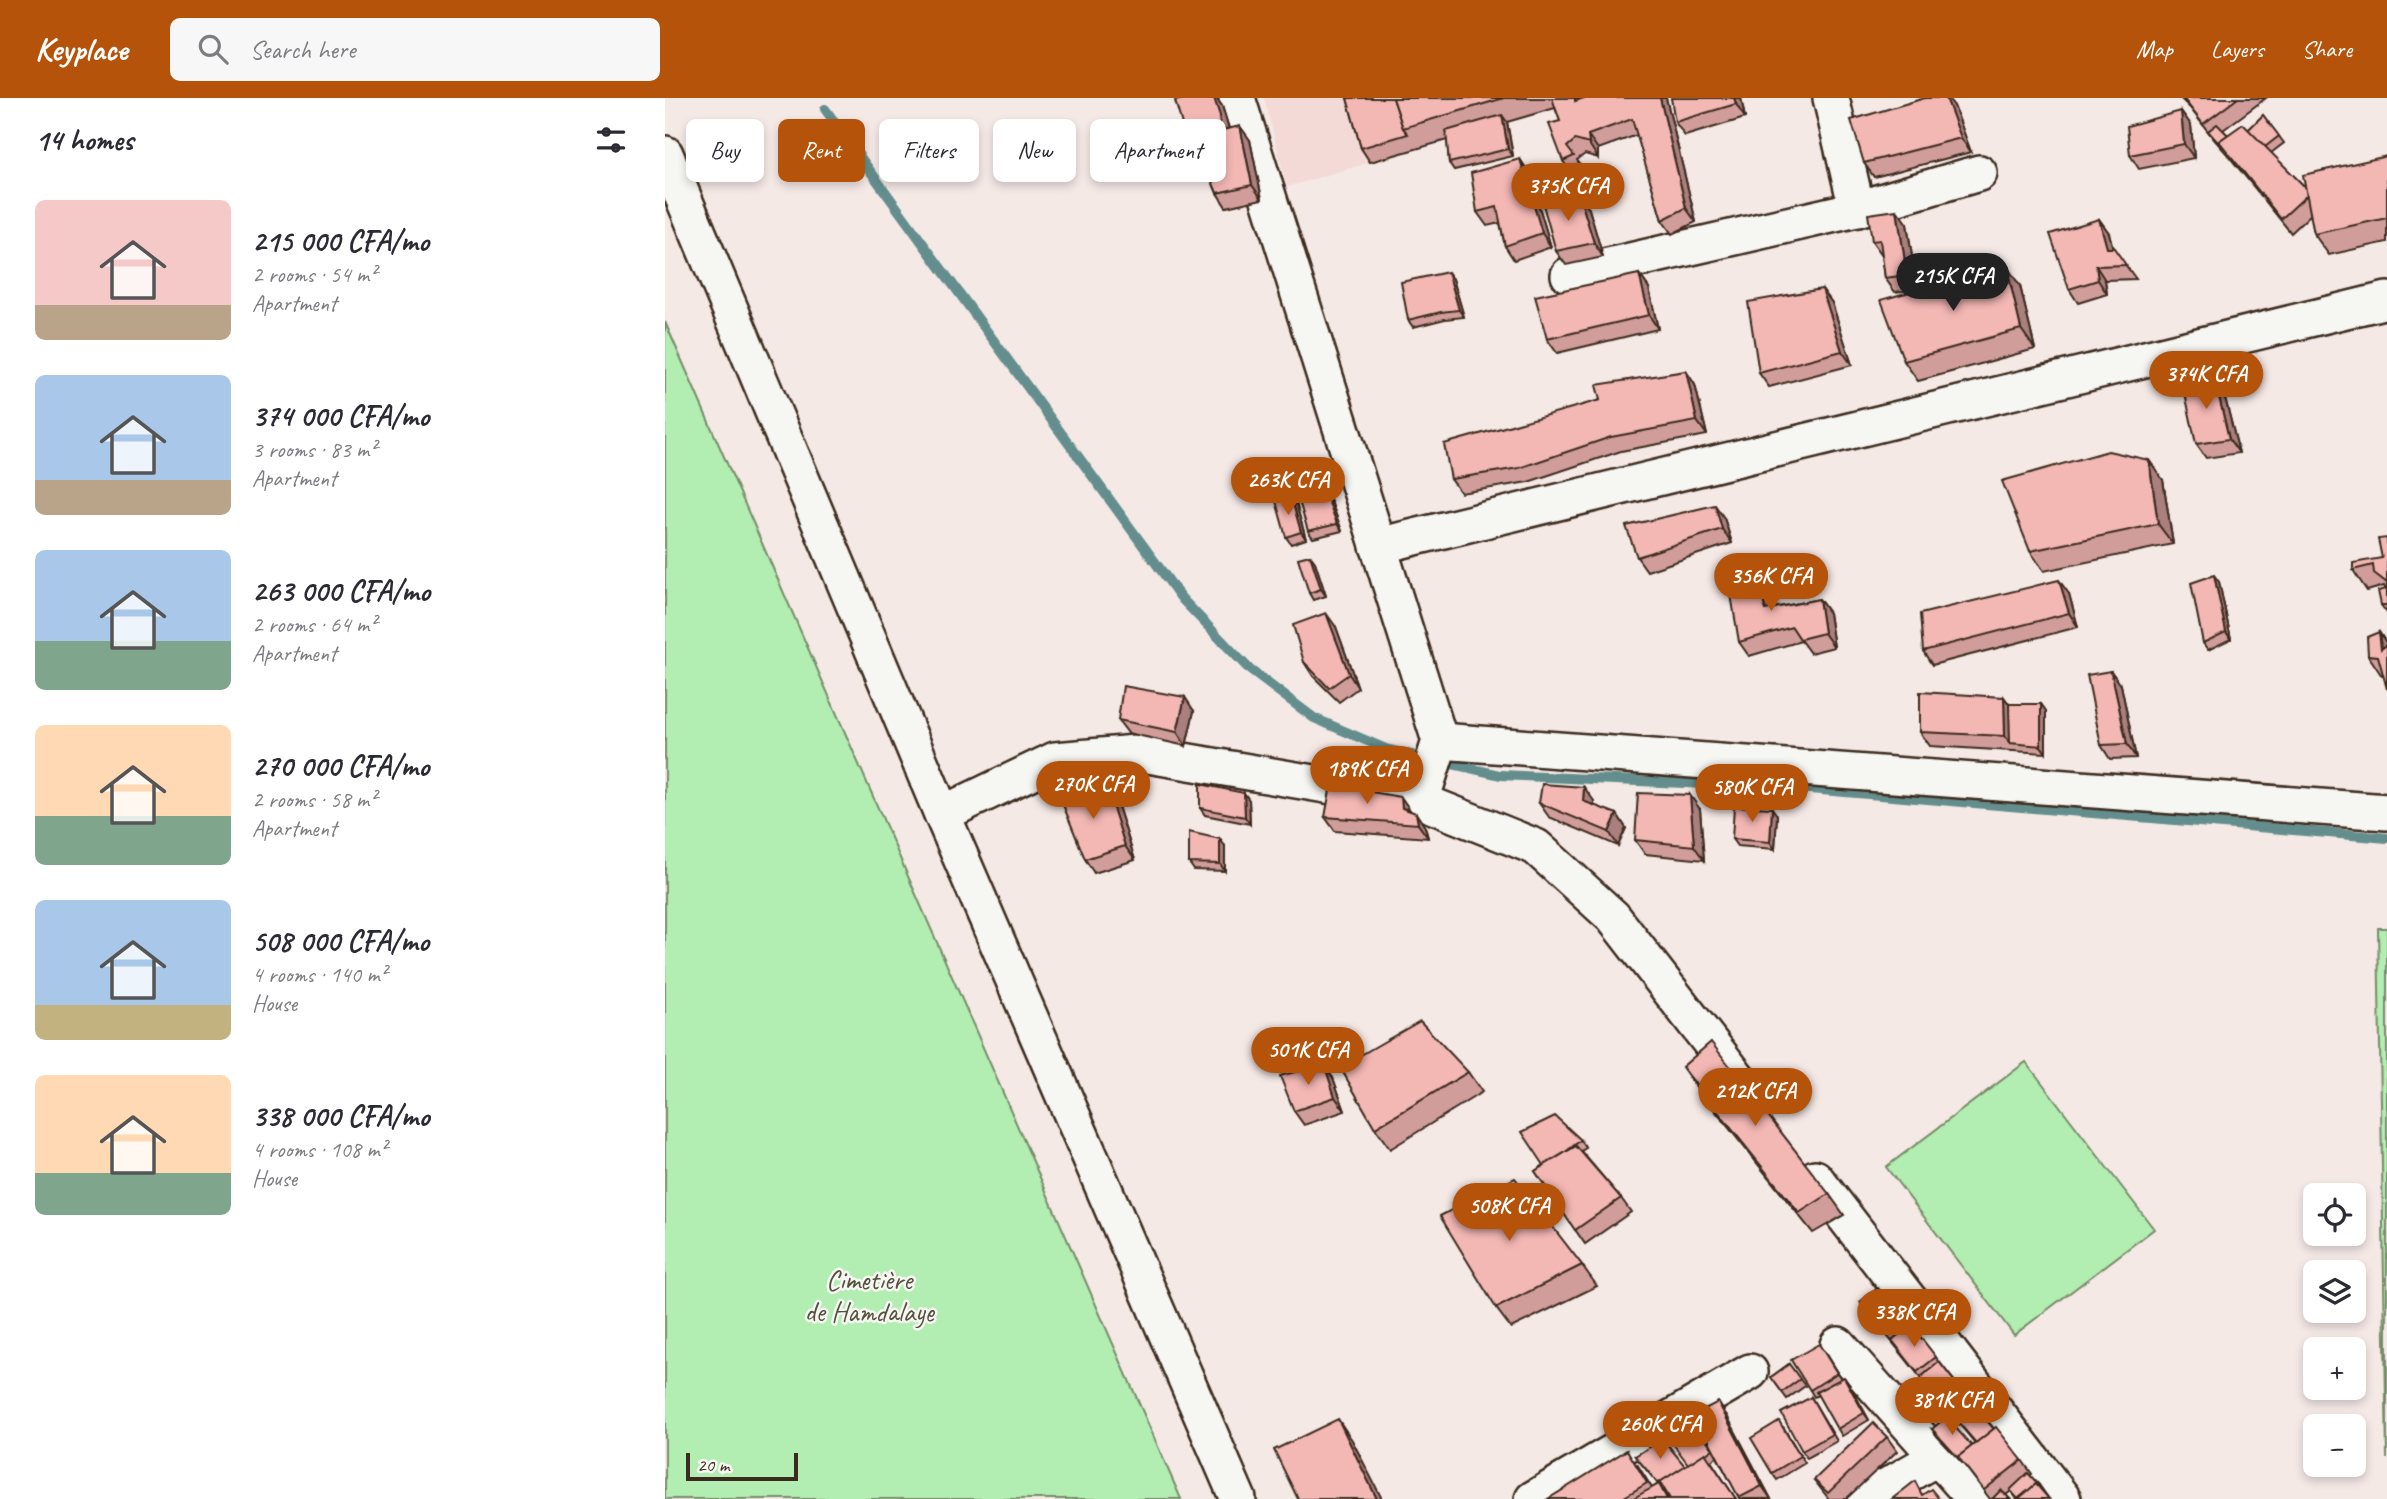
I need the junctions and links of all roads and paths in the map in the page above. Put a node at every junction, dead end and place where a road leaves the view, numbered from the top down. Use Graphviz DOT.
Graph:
graph roads {
  1 [pos="1237,98"];
  2 [pos="1831,98"];
  3 [pos="665,154"];
  4 [pos="1979,173"];
  5 [pos="1857,209"];
  6 [pos="1569,275"];
  7 [pos="2387,300"];
  8 [pos="1378,546"];
  9 [pos="1440,741"];
  10 [pos="1421,801"];
  11 [pos="2387,812"];
  12 [pos="942,814"];
  13 [pos="1759,1106"];
  14 [pos="1793,1149"];
  15 [pos="1838,1345"];
  16 [pos="1750,1372"];
  17 [pos="1938,1457"];
  18 [pos="1238,1499"];
  19 [pos="1533,1499"];
  20 [pos="1865,1499"];
  21 [pos="1975,1499"];
  22 [pos="2063,1499"];
  1 -- 8 [label="street"];
  2 -- 5 [label="street"];
  3 -- 12 [label="street"];
  4 -- 5 [label="street"];
  5 -- 6 [label="street"];
  7 -- 8 [label="street"];
  8 -- 9 [label="street"];
  9 -- 10 [label="street"];
  9 -- 11 [label="street"];
  10 -- 12 [label="street"];
  10 -- 13 [label="street"];
  12 -- 18 [label="street"];
  14 -- 22 [label="street"];
  15 -- 17 [label="street"];
  16 -- 19 [label="street"];
  17 -- 20 [label="street"];
  17 -- 21 [label="street"];
}
